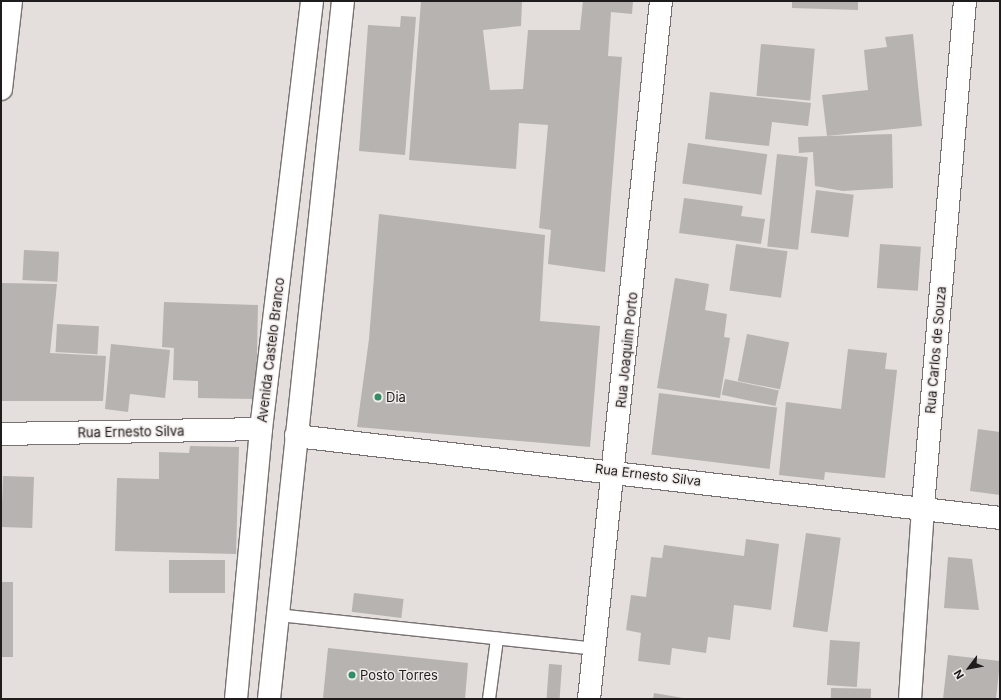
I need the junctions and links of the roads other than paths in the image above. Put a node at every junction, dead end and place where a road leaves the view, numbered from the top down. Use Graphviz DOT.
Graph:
graph roads {
  1 [pos="11,1"];
  2 [pos="312,1"];
  3 [pos="343,1"];
  4 [pos="661,1"];
  5 [pos="965,1"];
  6 [pos="1,89"];
  7 [pos="262,429"];
  8 [pos="1,434"];
  9 [pos="296,436"];
  10 [pos="615,470"];
  11 [pos="923,507"];
  12 [pos="1000,518"];
  13 [pos="278,615"];
  14 [pos="497,639"];
  15 [pos="595,649"];
  16 [pos="236,699"];
  17 [pos="269,699"];
  18 [pos="489,699"];
  19 [pos="589,699"];
  20 [pos="910,699"];
  1 -- 6 [label="street"];
  2 -- 7 [label="street, Avenida Castelo Branco"];
  3 -- 9 [label="street"];
  4 -- 10 [label="street, Rua Joaquim Porto"];
  5 -- 11 [label="street, Rua Carlos de Souza"];
  7 -- 8 [label="street, Rua Ernesto Silva"];
  7 -- 16 [label="street, Avenida Castelo Branco"];
  9 -- 10 [label="street, Rua Ernesto Silva"];
  9 -- 13 [label="street"];
  10 -- 11 [label="street, Rua Ernesto Silva"];
  10 -- 15 [label="street, Rua Joaquim Porto"];
  11 -- 12 [label="street, Rua Ernesto Silva"];
  11 -- 20 [label="street, Rua Carlos de Souza"];
  13 -- 14 [label="lane"];
  13 -- 17 [label="street"];
  14 -- 15 [label="lane"];
  14 -- 18 [label="lane"];
  15 -- 19 [label="street, Rua Joaquim Porto"];
}
